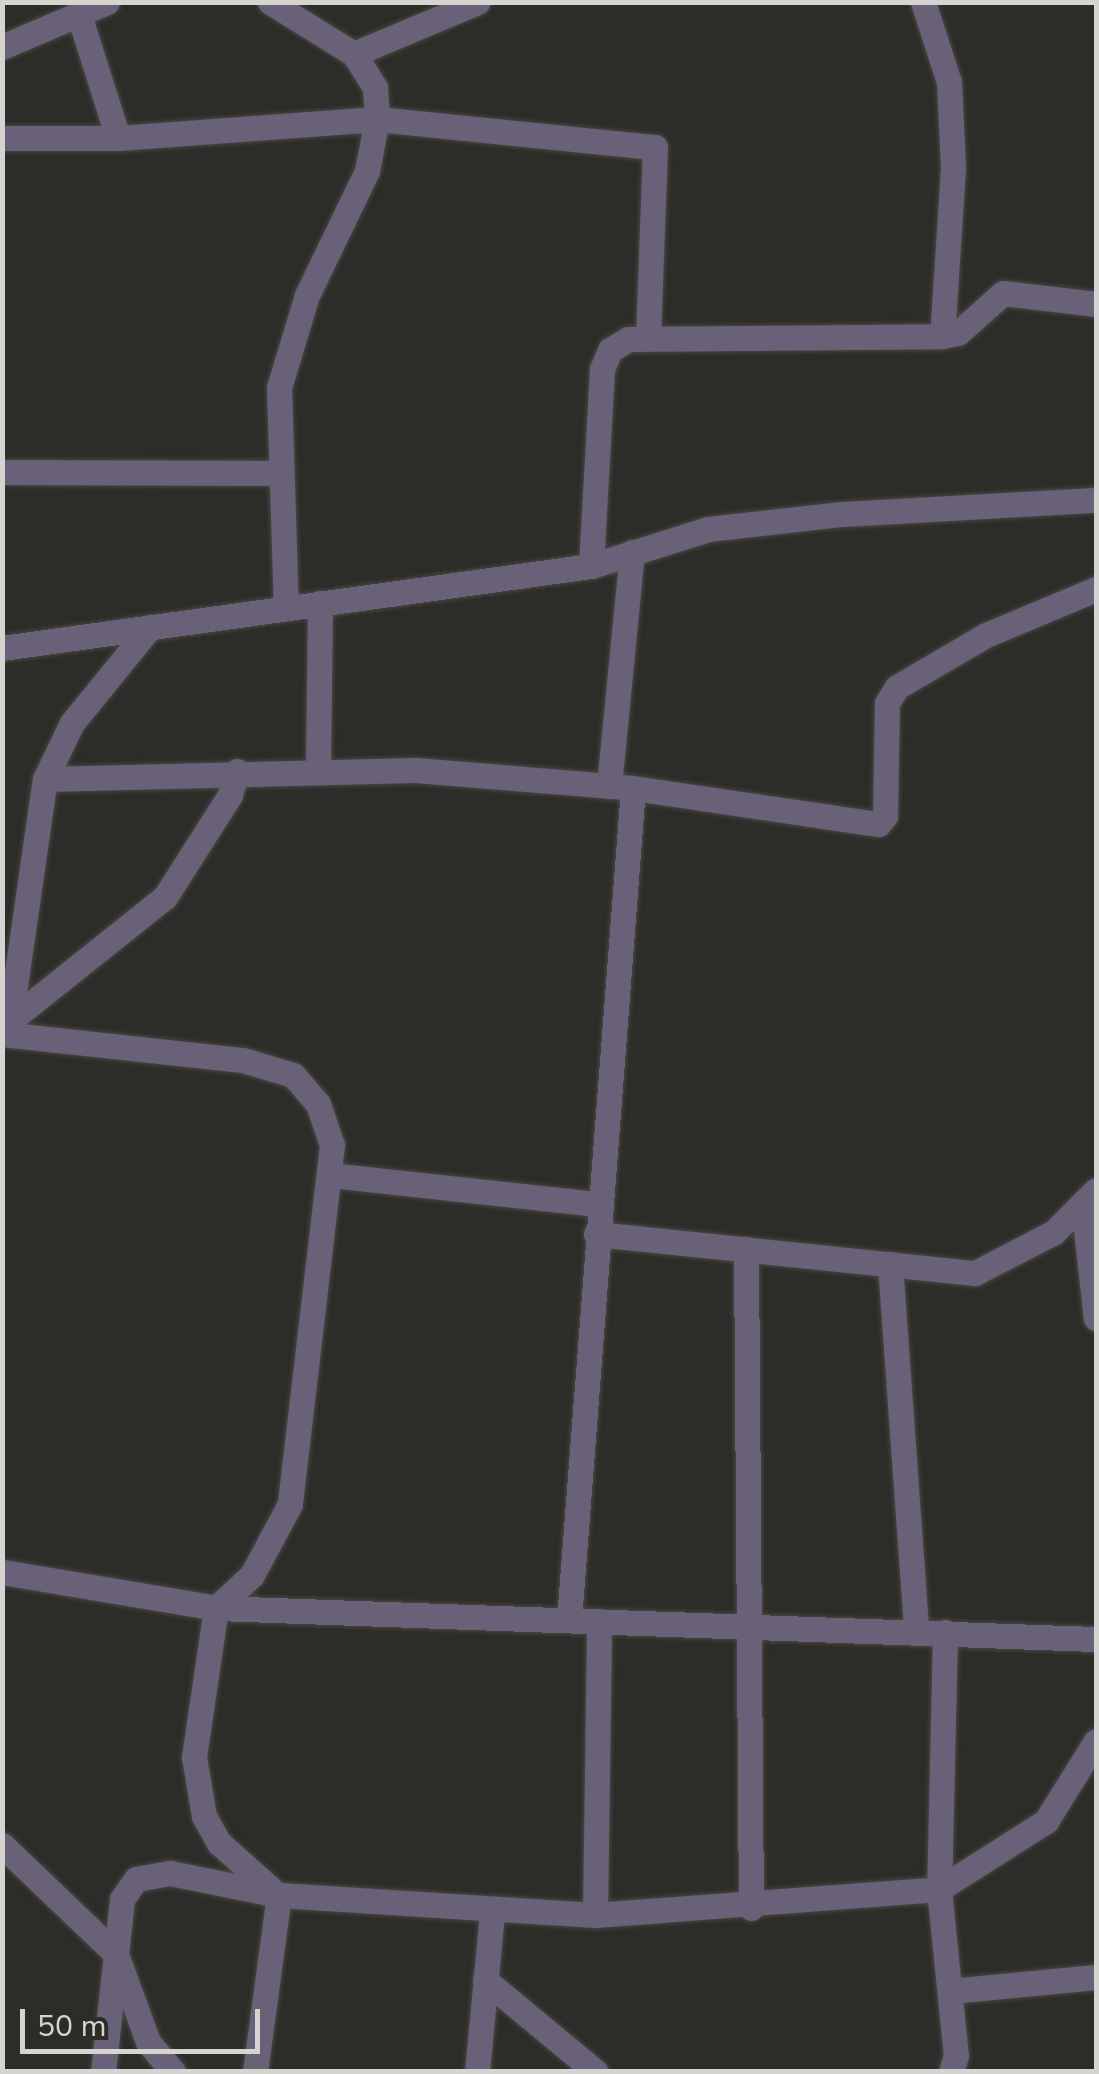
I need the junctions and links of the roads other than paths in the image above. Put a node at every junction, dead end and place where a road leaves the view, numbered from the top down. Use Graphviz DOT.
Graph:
graph roads {
  1 [pos="107,2"];
  2 [pos="270,2"];
  3 [pos="478,2"];
  4 [pos="923,2"];
  5 [pos="80,18"];
  6 [pos="2,47"];
  7 [pos="354,54"];
  8 [pos="377,119"];
  9 [pos="2,138"];
  10 [pos="118,138"];
  11 [pos="1096,304"];
  12 [pos="942,336"];
  13 [pos="648,338"];
  14 [pos="2,472"];
  15 [pos="280,474"];
  16 [pos="1096,500"];
  17 [pos="632,552"];
  18 [pos="591,566"];
  19 [pos="1096,589"];
  20 [pos="320,603"];
  21 [pos="286,608"];
  22 [pos="150,627"];
  23 [pos="2,648"];
  24 [pos="318,768"];
  25 [pos="237,771"];
  26 [pos="44,779"];
  27 [pos="621,787"];
  28 [pos="2,1016"];
  29 [pos="2,1030"];
  30 [pos="330,1175"];
  31 [pos="1090,1197"];
  32 [pos="599,1204"];
  33 [pos="596,1234"];
  34 [pos="746,1250"];
  35 [pos="890,1264"];
  36 [pos="1095,1302"];
  37 [pos="2,1572"];
  38 [pos="216,1608"];
  39 [pos="569,1620"];
  40 [pos="598,1621"];
  41 [pos="745,1624"];
  42 [pos="916,1631"];
  43 [pos="945,1632"];
  44 [pos="1096,1639"];
  45 [pos="1096,1740"];
  46 [pos="2,1846"];
  47 [pos="940,1889"];
  48 [pos="279,1894"];
  49 [pos="751,1908"];
  50 [pos="492,1912"];
  51 [pos="595,1915"];
  52 [pos="116,1954"];
  53 [pos="1096,1978"];
  54 [pos="486,1980"];
  55 [pos="950,1991"];
  56 [pos="103,2072"];
  57 [pos="173,2072"];
  58 [pos="254,2072"];
  59 [pos="476,2072"];
  60 [pos="596,2072"];
  61 [pos="951,2072"];
  1 -- 5 [label="street"];
  2 -- 7 [label="street"];
  3 -- 7 [label="street"];
  4 -- 12 [label="street"];
  5 -- 6 [label="street"];
  5 -- 10 [label="street"];
  7 -- 8 [label="street"];
  8 -- 10 [label="street"];
  8 -- 13 [label="street"];
  8 -- 15 [label="street"];
  9 -- 10 [label="street"];
  11 -- 12 [label="street"];
  12 -- 13 [label="street"];
  13 -- 18 [label="street"];
  14 -- 15 [label="street"];
  15 -- 21 [label="street"];
  16 -- 17 [label="street"];
  17 -- 18 [label="street"];
  17 -- 27 [label="street"];
  18 -- 20 [label="street"];
  19 -- 27 [label="street"];
  20 -- 21 [label="street"];
  20 -- 24 [label="street"];
  21 -- 22 [label="street"];
  22 -- 23 [label="street"];
  22 -- 26 [label="street"];
  24 -- 25 [label="street"];
  24 -- 27 [label="street"];
  25 -- 26 [label="street"];
  25 -- 29 [label="street"];
  26 -- 28 [label="street"];
  27 -- 32 [label="street"];
  29 -- 30 [label="street"];
  30 -- 32 [label="street"];
  30 -- 38 [label="street"];
  31 -- 35 [label="street"];
  31 -- 36 [label="street"];
  32 -- 33 [label="street"];
  33 -- 34 [label="street"];
  33 -- 39 [label="street"];
  34 -- 35 [label="street"];
  34 -- 41 [label="street"];
  35 -- 42 [label="street"];
  37 -- 38 [label="street"];
  38 -- 39 [label="street"];
  38 -- 48 [label="street"];
  39 -- 40 [label="street"];
  40 -- 41 [label="street"];
  40 -- 51 [label="street"];
  41 -- 42 [label="street"];
  41 -- 49 [label="street"];
  42 -- 43 [label="street"];
  43 -- 44 [label="street"];
  43 -- 47 [label="street"];
  45 -- 47 [label="street"];
  46 -- 52 [label="street"];
  47 -- 49 [label="street"];
  47 -- 55 [label="street"];
  48 -- 50 [label="street"];
  48 -- 52 [label="street"];
  48 -- 58 [label="street"];
  49 -- 51 [label="street"];
  50 -- 51 [label="street"];
  50 -- 54 [label="street"];
  52 -- 56 [label="street"];
  52 -- 57 [label="street"];
  53 -- 55 [label="street"];
  54 -- 59 [label="street"];
  54 -- 60 [label="street"];
  55 -- 61 [label="street"];
}
